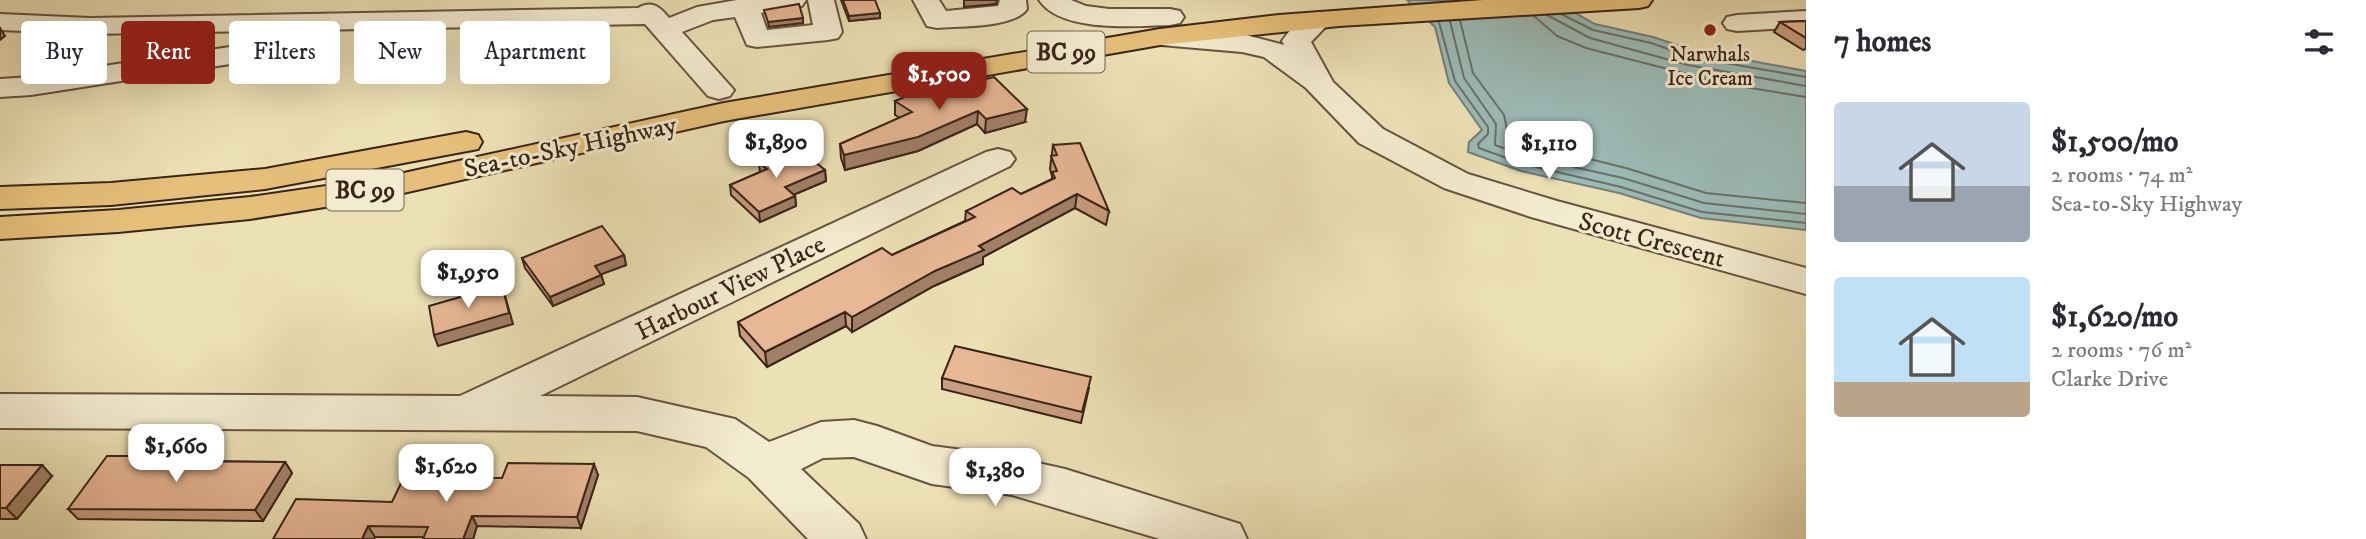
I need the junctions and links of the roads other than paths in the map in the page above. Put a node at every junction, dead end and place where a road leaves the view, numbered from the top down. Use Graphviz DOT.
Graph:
graph roads {
  1 [pos="793,0"];
  2 [pos="821,0"];
  3 [pos="1013,0"];
  4 [pos="1052,0"];
  5 [pos="1378,0"];
  6 [pos="1639,0"];
  7 [pos="745,6"];
  8 [pos="932,10"];
  9 [pos="652,15"];
  10 [pos="1806,19"];
  11 [pos="1318,20"];
  12 [pos="0,22"];
  13 [pos="446,22"];
  14 [pos="21,23"];
  15 [pos="354,23"];
  16 [pos="1737,23"];
  17 [pos="107,26"];
  18 [pos="1165,27"];
  19 [pos="354,37"];
  20 [pos="31,86"];
  21 [pos="1320,87"];
  22 [pos="0,88"];
  23 [pos="719,90"];
  24 [pos="998,159"];
  25 [pos="0,198"];
  26 [pos="165,217"];
  27 [pos="0,228"];
  28 [pos="1806,281"];
  29 [pos="0,411"];
  30 [pos="463,415"];
  31 [pos="766,465"];
  32 [pos="841,539"];
  33 [pos="1222,539"];
  1 -- 7 [label="street"];
  2 -- 7 [label="street"];
  3 -- 8 [label="street"];
  4 -- 18 [label="street"];
  5 -- 18 [label="highway, Sea-to-Sky Highway / BC 99"];
  6 -- 11 [label="highway, Sea-to-Sky Highway / BC 99"];
  7 -- 9 [label="street"];
  9 -- 13 [label="street"];
  9 -- 23 [label="street"];
  10 -- 16 [label="street"];
  11 -- 18 [label="highway, Sea-to-Sky Highway / BC 99"];
  11 -- 21 [label="street, Scott Crescent"];
  12 -- 14 [label="street"];
  15 -- 17 [label="street"];
  18 -- 21 [label="street"];
  18 -- 23 [label="highway, Sea-to-Sky Highway"];
  18 -- 26 [label="highway, Sea-to-Sky Highway / BC 99"];
  19 -- 20 [label="street"];
  20 -- 22 [label="street"];
  21 -- 28 [label="street, Scott Crescent"];
  23 -- 25 [label="highway, Sea-to-Sky Highway / BC 99"];
  23 -- 26 [label="highway"];
  24 -- 30 [label="street, Harbour View Place"];
  26 -- 27 [label="highway, Sea-to-Sky Highway / BC 99"];
  29 -- 30 [label="street"];
  30 -- 31 [label="street"];
  31 -- 32 [label="street"];
  31 -- 33 [label="street"];
}
